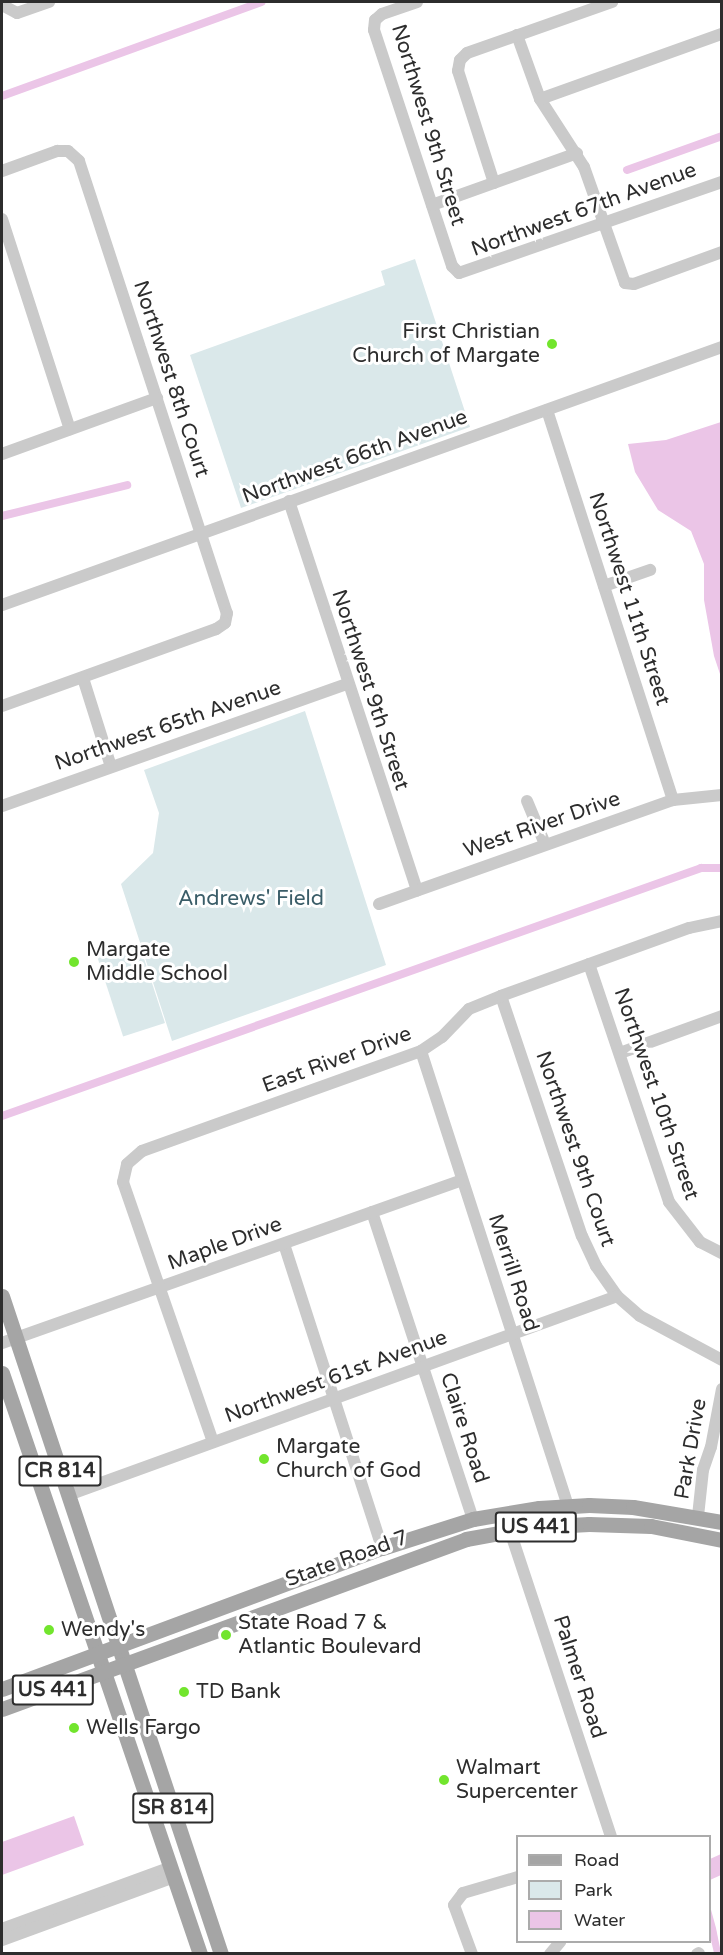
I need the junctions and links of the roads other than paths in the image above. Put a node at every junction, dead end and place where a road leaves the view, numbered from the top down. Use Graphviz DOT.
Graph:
graph roads {
  1 [pos="49,2"];
  2 [pos="417,2"];
  3 [pos="612,2"];
  4 [pos="3,8"];
  5 [pos="722,34"];
  6 [pos="517,35"];
  7 [pos="540,99"];
  8 [pos="577,153"];
  9 [pos="2,171"];
  10 [pos="722,182"];
  11 [pos="495,183"];
  12 [pos="432,205"];
  13 [pos="2,219"];
  14 [pos="604,223"];
  15 [pos="722,252"];
  16 [pos="459,273"];
  17 [pos="722,347"];
  18 [pos="157,398"];
  19 [pos="547,410"];
  20 [pos="70,429"];
  21 [pos="2,454"];
  22 [pos="289,501"];
  23 [pos="201,533"];
  24 [pos="650,570"];
  25 [pos="604,586"];
  26 [pos="2,605"];
  27 [pos="83,678"];
  28 [pos="347,684"];
  29 [pos="2,706"];
  30 [pos="111,767"];
  31 [pos="722,795"];
  32 [pos="673,800"];
  33 [pos="527,801"];
  34 [pos="2,806"];
  35 [pos="544,844"];
  36 [pos="417,890"];
  37 [pos="379,904"];
  38 [pos="722,921"];
  39 [pos="589,964"];
  40 [pos="501,996"];
  41 [pos="722,1016"];
  42 [pos="420,1051"];
  43 [pos="620,1053"];
  44 [pos="462,1180"];
  45 [pos="372,1212"];
  46 [pos="284,1244"];
  47 [pos="722,1253"];
  48 [pos="159,1289"];
  49 [pos="2,1296"];
  50 [pos="617,1296"];
  51 [pos="513,1334"];
  52 [pos="9,1341"];
  53 [pos="722,1360"];
  54 [pos="423,1366"];
  55 [pos="2,1373"];
  56 [pos="722,1389"];
  57 [pos="333,1399"];
  58 [pos="213,1442"];
  59 [pos="68,1495"];
  60 [pos="568,1506"];
  61 [pos="539,1508"];
  62 [pos="698,1516"];
  63 [pos="473,1520"];
  64 [pos="722,1522"];
  65 [pos="651,1526"];
  66 [pos="510,1531"];
  67 [pos="415,1537"];
  68 [pos="722,1540"];
  69 [pos="382,1548"];
  70 [pos="385,1567"];
  71 [pos="357,1577"];
  72 [pos="119,1646"];
  73 [pos="98,1654"];
  74 [pos="124,1663"];
  75 [pos="104,1671"];
  76 [pos="2,1689"];
  77 [pos="2,1709"];
  78 [pos="611,1835"];
  79 [pos="173,1872"];
  80 [pos="516,1878"];
  81 [pos="130,1887"];
  82 [pos="2,1929"];
  83 [pos="2,1940"];
  84 [pos="200,1953"];
  85 [pos="221,1953"];
  86 [pos="472,1953"];
  1 -- 4 [label="street"];
  2 -- 12 [label="street, Northwest 9th Street"];
  3 -- 6 [label="street"];
  5 -- 7 [label="street"];
  6 -- 7 [label="street"];
  6 -- 11 [label="street"];
  7 -- 8 [label="street"];
  8 -- 11 [label="street"];
  8 -- 14 [label="street"];
  9 -- 18 [label="street, Northwest 8th Court"];
  10 -- 14 [label="street, Northwest 67th Avenue"];
  11 -- 12 [label="street"];
  12 -- 16 [label="street, Northwest 9th Street"];
  13 -- 20 [label="street"];
  14 -- 15 [label="street"];
  14 -- 16 [label="street, Northwest 67th Avenue"];
  17 -- 19 [label="street, Northwest 66th Avenue"];
  18 -- 20 [label="street"];
  18 -- 23 [label="street, Northwest 8th Court"];
  19 -- 22 [label="street, Northwest 66th Avenue"];
  19 -- 25 [label="street, Northwest 11th Street"];
  20 -- 21 [label="street"];
  22 -- 23 [label="street, Northwest 66th Avenue"];
  22 -- 28 [label="street, Northwest 9th Street"];
  23 -- 26 [label="street, Northwest 66th Avenue"];
  23 -- 27 [label="street, Northwest 8th Court"];
  24 -- 25 [label="street"];
  25 -- 32 [label="street, Northwest 11th Street"];
  27 -- 29 [label="street"];
  27 -- 30 [label="street"];
  28 -- 30 [label="street, Northwest 65th Avenue"];
  28 -- 36 [label="street, Northwest 9th Street"];
  30 -- 34 [label="street, Northwest 65th Avenue"];
  31 -- 32 [label="street, West River Drive"];
  32 -- 35 [label="street, West River Drive"];
  33 -- 35 [label="street"];
  35 -- 36 [label="street, West River Drive"];
  36 -- 37 [label="street, West River Drive"];
  38 -- 39 [label="street, East River Drive"];
  39 -- 40 [label="street, East River Drive"];
  39 -- 43 [label="street, Northwest 10th Street"];
  40 -- 42 [label="street, East River Drive"];
  40 -- 50 [label="street, Northwest 9th Court"];
  41 -- 43 [label="street"];
  42 -- 44 [label="street, Merrill Road"];
  42 -- 48 [label="street, East River Drive"];
  43 -- 47 [label="street, Northwest 10th Street"];
  44 -- 45 [label="street, Maple Drive"];
  44 -- 51 [label="street, Merrill Road"];
  45 -- 46 [label="street, Maple Drive"];
  45 -- 54 [label="street, Claire Road"];
  46 -- 48 [label="street, Maple Drive"];
  46 -- 57 [label="street"];
  48 -- 52 [label="street, Maple Drive"];
  48 -- 58 [label="street"];
  49 -- 52 [label="main road, CR 814"];
  50 -- 51 [label="street, Northwest 61st Avenue"];
  50 -- 53 [label="street, Northwest 9th Court"];
  51 -- 54 [label="street, Northwest 61st Avenue"];
  51 -- 60 [label="street, Merrill Road"];
  52 -- 59 [label="main road, CR 814"];
  54 -- 57 [label="street, Northwest 61st Avenue"];
  54 -- 63 [label="street, Claire Road"];
  55 -- 73 [label="main road, CR 814"];
  56 -- 62 [label="street, Park Drive"];
  57 -- 58 [label="street, Northwest 61st Avenue"];
  57 -- 69 [label="street"];
  58 -- 59 [label="street, Northwest 61st Avenue"];
  59 -- 72 [label="main road, CR 814"];
  60 -- 61 [label="main road, State Road 7 / US 441"];
  60 -- 62 [label="main road, State Road 7 / US 441"];
  61 -- 63 [label="main road, State Road 7 / US 441"];
  61 -- 66 [label="main road"];
  62 -- 64 [label="main road, State Road 7 / US 441"];
  62 -- 65 [label="main road"];
  63 -- 67 [label="main road, State Road 7 / US 441"];
  65 -- 66 [label="main road, State Road 7 / US 441"];
  65 -- 68 [label="main road, State Road 7 / US 441"];
  66 -- 70 [label="main road, State Road 7 / US 441"];
  66 -- 78 [label="street, Palmer Road"];
  67 -- 69 [label="main road, State Road 7 / US 441"];
  67 -- 70 [label="main road"];
  69 -- 71 [label="main road"];
  69 -- 72 [label="main road, State Road 7 / US 441"];
  70 -- 71 [label="main road, State Road 7 / US 441"];
  71 -- 74 [label="main road, State Road 7 / US 441"];
  72 -- 73 [label="main road, State Road 7 / US 441"];
  72 -- 74 [label="main road, SR 814"];
  73 -- 75 [label="main road, SR 814"];
  73 -- 76 [label="main road, State Road 7 / US 441"];
  74 -- 75 [label="main road, State Road 7 / US 441"];
  74 -- 85 [label="main road, SR 814"];
  75 -- 77 [label="main road, State Road 7 / US 441"];
  75 -- 79 [label="main road, SR 814"];
  79 -- 81 [label="street"];
  79 -- 84 [label="main road, SR 814"];
  80 -- 86 [label="street"];
  81 -- 82 [label="street"];
  81 -- 83 [label="street"];
}
